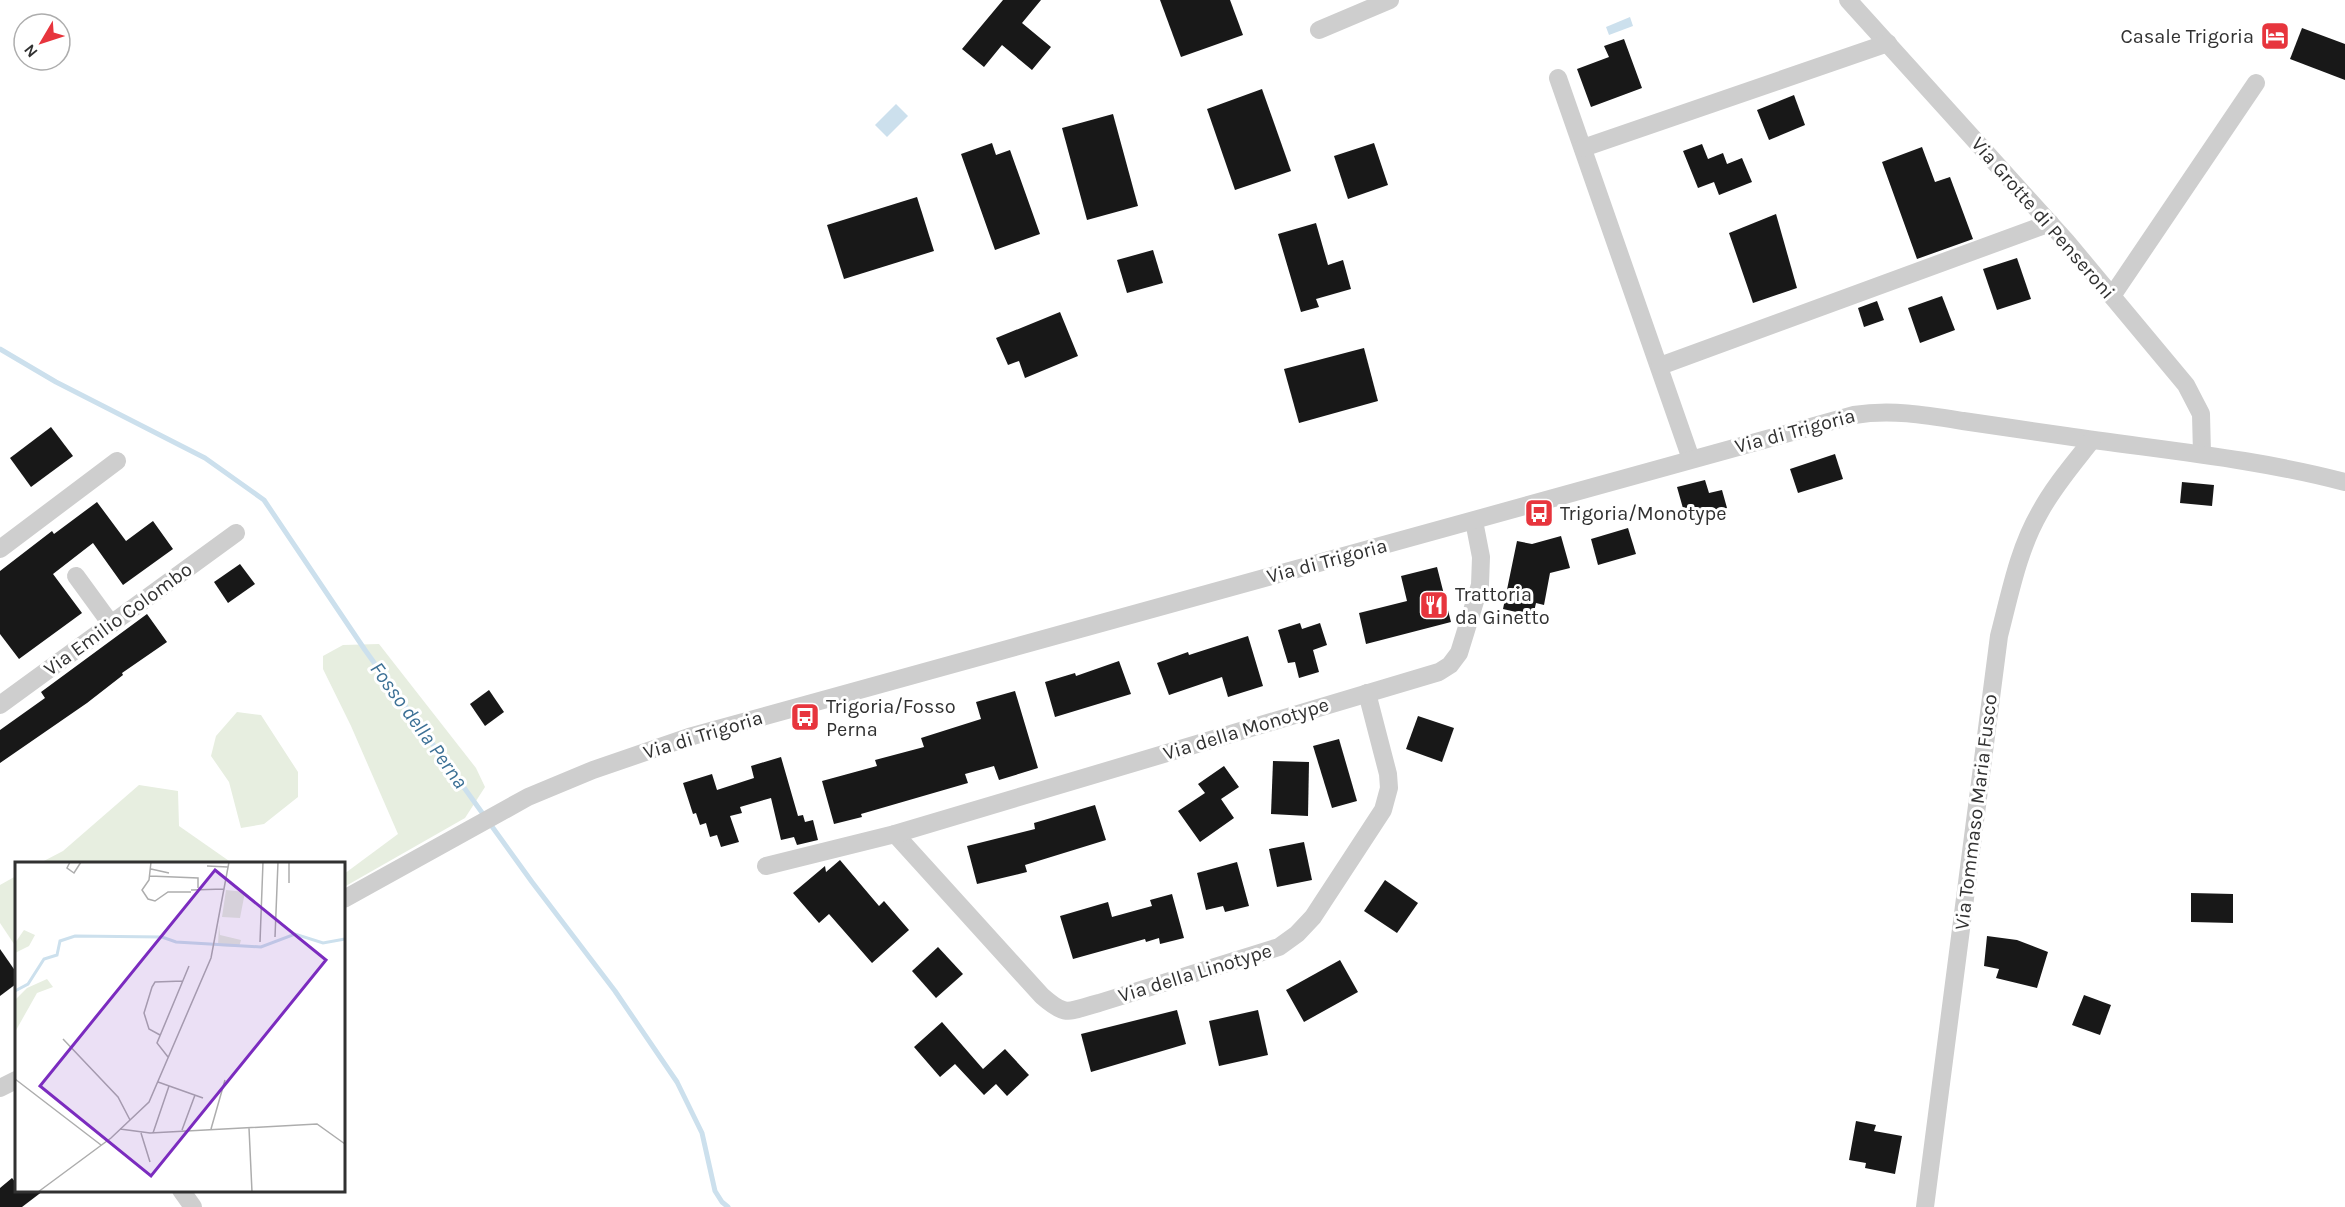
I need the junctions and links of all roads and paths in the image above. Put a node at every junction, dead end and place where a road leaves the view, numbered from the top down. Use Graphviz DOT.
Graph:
graph roads {
  1 [pos="1390,0"];
  2 [pos="1848,0"];
  3 [pos="1319,30"];
  4 [pos="1887,43"];
  5 [pos="1558,78"];
  6 [pos="2256,83"];
  7 [pos="1582,148"];
  8 [pos="2050,223"];
  9 [pos="2112,296"];
  10 [pos="1660,366"];
  11 [pos="2092,440"];
  12 [pos="2202,454"];
  13 [pos="1691,459"];
  14 [pos="117,460"];
  15 [pos="2345,482"];
  16 [pos="1474,521"];
  17 [pos="236,533"];
  18 [pos="0,549"];
  19 [pos="76,576"];
  20 [pos="111,624"];
  21 [pos="1366,693"];
  22 [pos="0,705"];
  23 [pos="895,834"];
  24 [pos="766,866"];
  25 [pos="345,898"];
  26 [pos="15,1080"];
  27 [pos="0,1088"];
  28 [pos="182,1192"];
  29 [pos="193,1207"];
  30 [pos="1925,1207"];
  1 -- 3 [label="street"];
  2 -- 4 [label="street, Via Grotte di Penseroni"];
  4 -- 7 [label="street"];
  4 -- 8 [label="street, Via Grotte di Penseroni"];
  5 -- 7 [label="street"];
  6 -- 9 [label="street"];
  7 -- 10 [label="street"];
  8 -- 9 [label="street, Via Grotte di Penseroni"];
  8 -- 10 [label="street"];
  9 -- 12 [label="street, Via Grotte di Penseroni"];
  10 -- 13 [label="street"];
  11 -- 12 [label="street, Via di Trigoria"];
  11 -- 13 [label="street, Via di Trigoria"];
  11 -- 30 [label="street, Via Tommaso Maria Fusco"];
  12 -- 15 [label="street, Via di Trigoria"];
  13 -- 16 [label="street, Via di Trigoria"];
  14 -- 18 [label="street"];
  16 -- 21 [label="street, Via della Monotype"];
  16 -- 25 [label="street, Via di Trigoria"];
  17 -- 20 [label="street, Via Emilio Colombo"];
  19 -- 20 [label="street"];
  20 -- 22 [label="street, Via Emilio Colombo"];
  21 -- 23 [label="street, Via della Monotype"];
  21 -- 23 [label="street, Via della Linotype"];
  23 -- 24 [label="street, Via della Monotype"];
  26 -- 27 [label="street"];
  28 -- 29 [label="street"];
}
